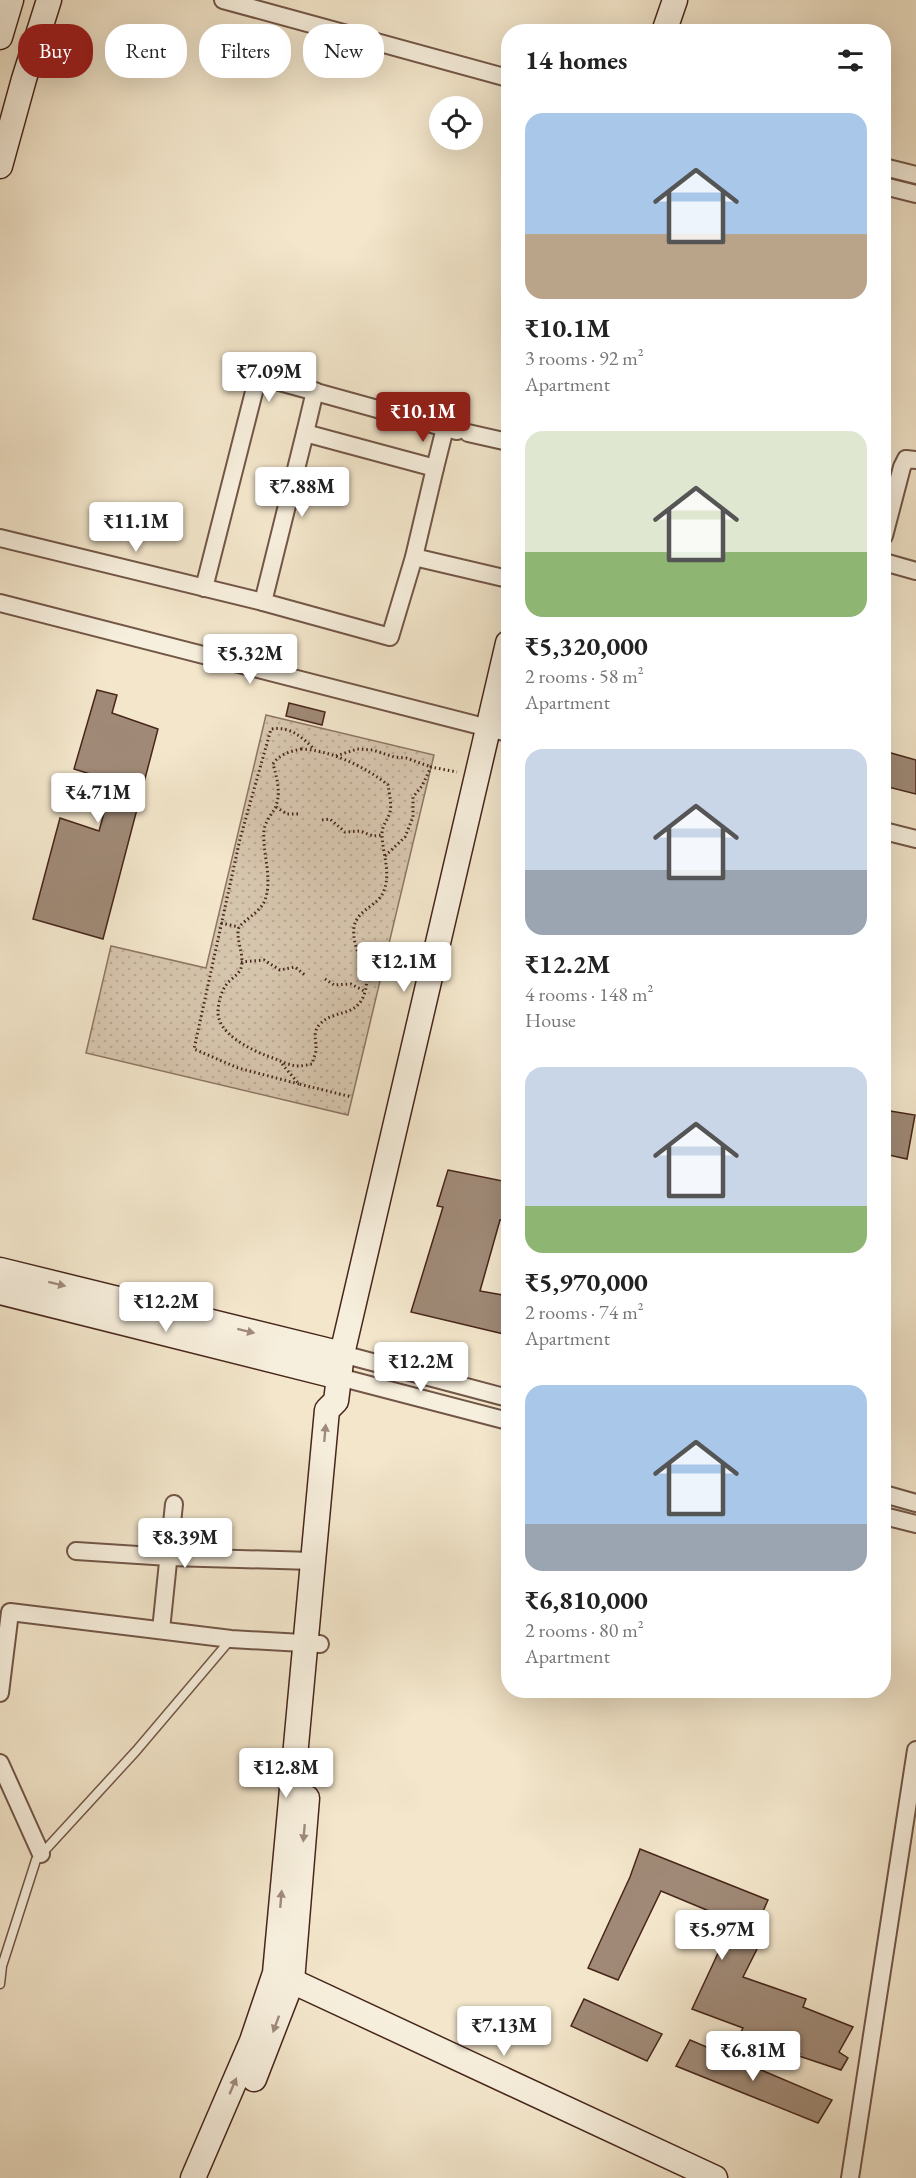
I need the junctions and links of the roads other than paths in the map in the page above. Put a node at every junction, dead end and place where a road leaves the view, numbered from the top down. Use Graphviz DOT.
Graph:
graph roads {
  1 [pos="11,0"];
  2 [pos="49,0"];
  3 [pos="223,0"];
  4 [pos="675,0"];
  5 [pos="667,24"];
  6 [pos="0,38"];
  7 [pos="501,76"];
  8 [pos="0,166"];
  9 [pos="891,169"];
  10 [pos="916,175"];
  11 [pos="891,188"];
  12 [pos="916,194"];
  13 [pos="315,391"];
  14 [pos="457,430"];
  15 [pos="305,433"];
  16 [pos="501,440"];
  17 [pos="916,460"];
  18 [pos="435,468"];
  19 [pos="891,509"];
  20 [pos="0,538"];
  21 [pos="414,556"];
  22 [pos="891,564"];
  23 [pos="916,571"];
  24 [pos="501,577"];
  25 [pos="204,588"];
  26 [pos="0,603"];
  27 [pos="263,603"];
  28 [pos="501,704"];
  29 [pos="498,730"];
  30 [pos="891,833"];
  31 [pos="916,839"];
  32 [pos="0,1270"];
  33 [pos="0,1293"];
  34 [pos="339,1377"];
  35 [pos="501,1397"];
  36 [pos="501,1419"];
  37 [pos="891,1496"];
  38 [pos="916,1503"];
  39 [pos="174,1504"];
  40 [pos="891,1518"];
  41 [pos="916,1524"];
  42 [pos="76,1551"];
  43 [pos="169,1557"];
  44 [pos="313,1561"];
  45 [pos="161,1630"];
  46 [pos="231,1639"];
  47 [pos="313,1644"];
  48 [pos="0,1692"];
  49 [pos="916,1750"];
  50 [pos="0,1763"];
  51 [pos="41,1854"];
  52 [pos="283,1977"];
  53 [pos="0,1984"];
  54 [pos="193,2178"];
  55 [pos="211,2178"];
  56 [pos="715,2178"];
  57 [pos="850,2178"];
  1 -- 6 [label="street"];
  2 -- 8 [label="street"];
  3 -- 7 [label="street"];
  4 -- 5 [label="street"];
  9 -- 10 [label="street"];
  11 -- 12 [label="street"];
  13 -- 14 [label="street"];
  13 -- 15 [label="street"];
  13 -- 25 [label="street"];
  14 -- 16 [label="street"];
  14 -- 18 [label="street"];
  15 -- 18 [label="street"];
  15 -- 27 [label="street"];
  17 -- 19 [label="street"];
  18 -- 21 [label="street"];
  20 -- 25 [label="street"];
  21 -- 24 [label="street"];
  21 -- 27 [label="street"];
  22 -- 23 [label="street"];
  25 -- 27 [label="street"];
  26 -- 29 [label="street"];
  28 -- 29 [label="street"];
  29 -- 34 [label="street"];
  30 -- 31 [label="street"];
  32 -- 34 [label="street, one-way"];
  33 -- 34 [label="street"];
  34 -- 35 [label="street"];
  34 -- 36 [label="street"];
  44 -- 34 [label="street, one-way"];
  34 -- 47 [label="street"];
  37 -- 38 [label="street"];
  39 -- 43 [label="street"];
  40 -- 41 [label="street"];
  42 -- 43 [label="street"];
  43 -- 44 [label="street"];
  43 -- 45 [label="street"];
  44 -- 47 [label="street"];
  45 -- 46 [label="street"];
  45 -- 48 [label="street"];
  46 -- 47 [label="street"];
  46 -- 51 [label="lane"];
  47 -- 52 [label="street"];
  49 -- 57 [label="street"];
  50 -- 51 [label="street"];
  51 -- 53 [label="lane"];
  54 -- 52 [label="street, one-way"];
  52 -- 55 [label="street, one-way"];
  52 -- 56 [label="street"];
}
